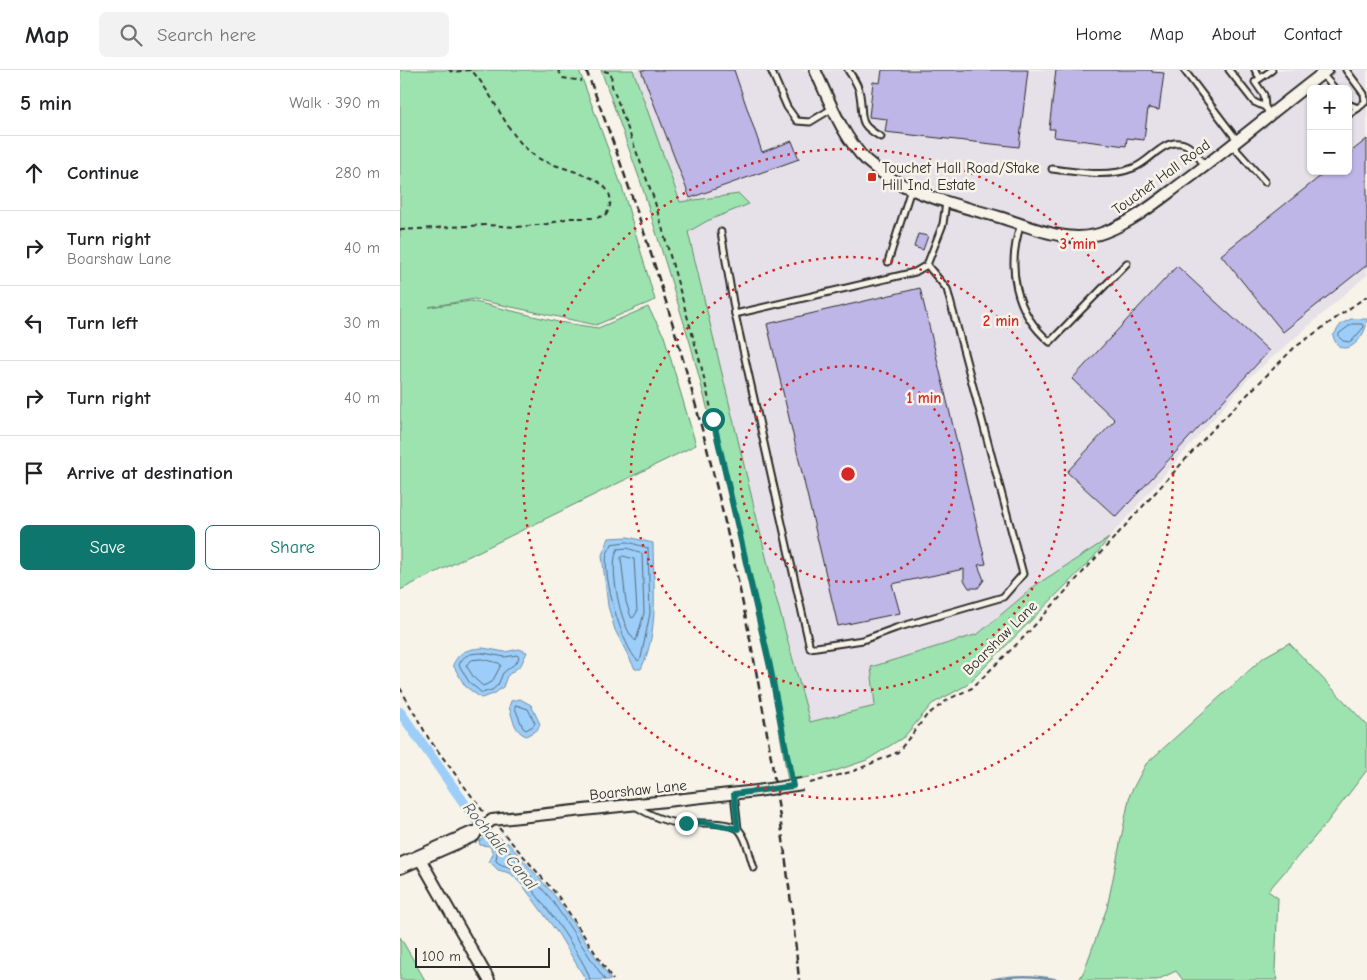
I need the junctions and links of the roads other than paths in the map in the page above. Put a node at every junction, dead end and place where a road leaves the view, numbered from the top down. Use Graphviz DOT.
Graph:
graph roads {
  1 [pos="771,70"];
  2 [pos="815,70"];
  3 [pos="848,70"];
  4 [pos="1184,70"];
  5 [pos="1229,70"];
  6 [pos="1255,70"];
  7 [pos="1272,70"];
  8 [pos="1346,70"];
  9 [pos="1324,72"];
  10 [pos="1260,78"];
  11 [pos="1255,82"];
  12 [pos="1332,85"];
  13 [pos="1244,89"];
  14 [pos="1366,102"];
  15 [pos="1352,106"];
  16 [pos="834,108"];
  17 [pos="1358,108"];
  18 [pos="1268,111"];
  19 [pos="1352,112"];
  20 [pos="881,137"];
  21 [pos="1234,142"];
  22 [pos="1205,166"];
  23 [pos="1052,169"];
  24 [pos="1265,182"];
  25 [pos="911,189"];
  26 [pos="946,202"];
  27 [pos="1021,224"];
  28 [pos="721,232"];
  29 [pos="888,262"];
  30 [pos="1127,263"];
  31 [pos="927,265"];
  32 [pos="735,314"];
  33 [pos="798,785"];
  34 [pos="734,794"];
  35 [pos="634,805"];
  36 [pos="738,829"];
  37 [pos="473,834"];
  38 [pos="420,859"];
  39 [pos="401,864"];
  40 [pos="754,868"];
  41 [pos="490,980"];
  1 -- 16 [label="lane"];
  2 -- 16 [label="street, Touchet Hall Road"];
  3 -- 20 [label="lane"];
  4 -- 21 [label="lane"];
  5 -- 13 [label="lane"];
  6 -- 10 [label="lane"];
  7 -- 10 [label="lane"];
  8 -- 14 [label="lane"];
  9 -- 12 [label="lane"];
  9 -- 18 [label="street, Touchet Hall Road"];
  10 -- 11 [label="lane"];
  11 -- 13 [label="lane"];
  11 -- 18 [label="lane"];
  13 -- 18 [label="lane"];
  14 -- 17 [label="lane"];
  15 -- 17 [label="lane"];
  16 -- 25 [label="street, Touchet Hall Road"];
  17 -- 19 [label="lane"];
  18 -- 21 [label="street, Touchet Hall Road"];
  21 -- 22 [label="street, Touchet Hall Road"];
  21 -- 24 [label="lane"];
  22 -- 23 [label="lane"];
  22 -- 27 [label="street, Touchet Hall Road"];
  25 -- 26 [label="street, Touchet Hall Road"];
  25 -- 29 [label="lane"];
  26 -- 27 [label="street, Touchet Hall Road"];
  26 -- 31 [label="lane"];
  27 -- 30 [label="lane"];
  28 -- 32 [label="lane"];
  31 -- 32 [label="lane"];
  31 -- 32 [label="lane"];
  33 -- 34 [label="street, Boarshaw Lane, bridge"];
  34 -- 35 [label="street, Boarshaw Lane"];
  34 -- 36 [label="lane"];
  35 -- 36 [label="lane"];
  35 -- 37 [label="street, Boarshaw Lane"];
  36 -- 40 [label="lane"];
  37 -- 38 [label="street"];
  38 -- 39 [label="street"];
  38 -- 41 [label="street"];
}
